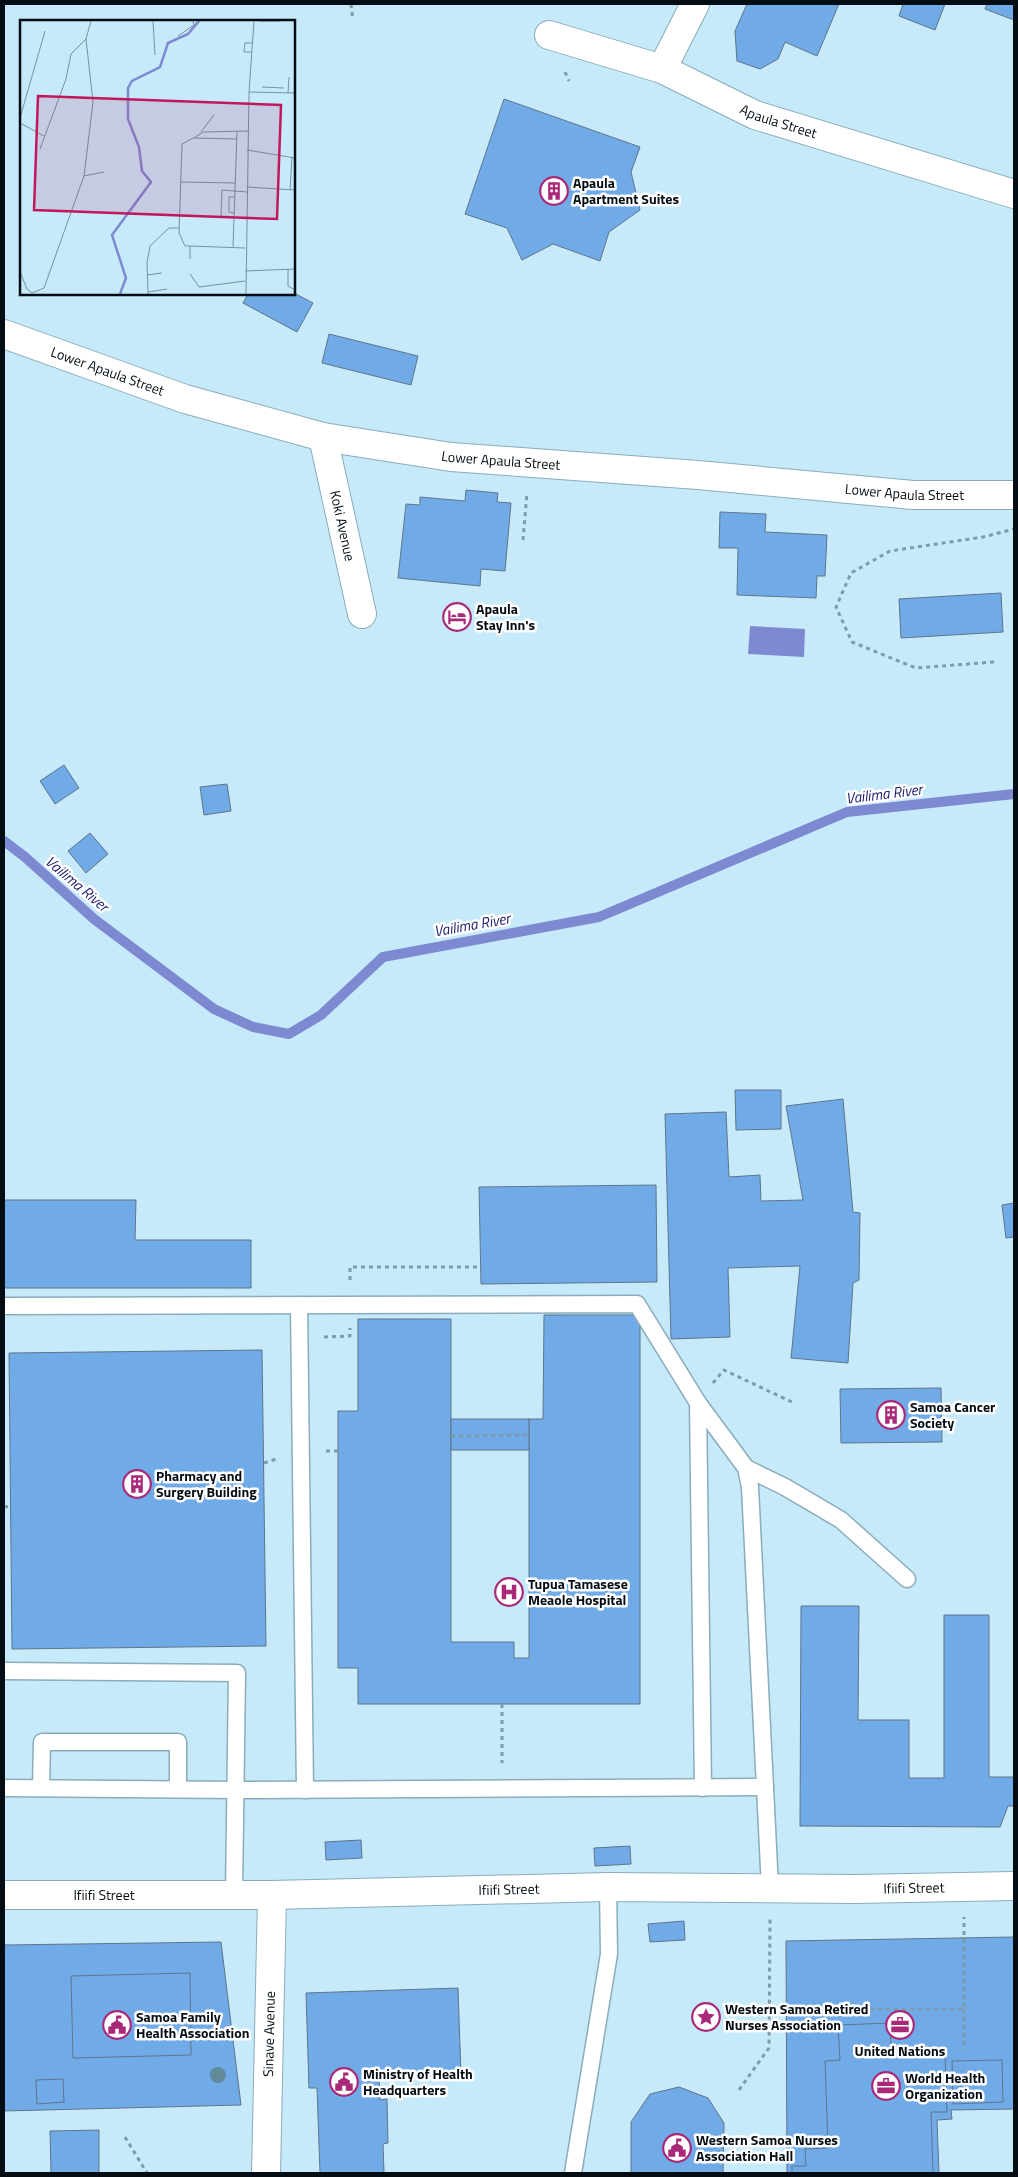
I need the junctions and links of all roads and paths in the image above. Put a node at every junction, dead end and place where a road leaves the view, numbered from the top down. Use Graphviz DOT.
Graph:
graph roads {
  1 [pos="352,4"];
  2 [pos="696,4"];
  3 [pos="353,20"];
  4 [pos="549,35"];
  5 [pos="662,69"];
  6 [pos="1014,194"];
  7 [pos="4,334"];
  8 [pos="323,437"];
  9 [pos="529,462"];
  10 [pos="1014,495"];
  11 [pos="1014,529"];
  12 [pos="523,540"];
  13 [pos="362,614"];
  14 [pos="994,662"];
  15 [pos="299,1304"];
  16 [pos="4,1306"];
  17 [pos="698,1403"];
  18 [pos="794,1404"];
  19 [pos="529,1435"];
  20 [pos="451,1436"];
  21 [pos="746,1468"];
  22 [pos="11,1506"];
  23 [pos="4,1507"];
  24 [pos="907,1579"];
  25 [pos="4,1671"];
  26 [pos="502,1704"];
  27 [pos="4,1788"];
  28 [pos="42,1788"];
  29 [pos="703,1788"];
  30 [pos="765,1788"];
  31 [pos="178,1789"];
  32 [pos="502,1789"];
  33 [pos="236,1790"];
  34 [pos="305,1790"];
  35 [pos="1014,1886"];
  36 [pos="608,1887"];
  37 [pos="964,1887"];
  38 [pos="770,1888"];
  39 [pos="4,1895"];
  40 [pos="234,1895"];
  41 [pos="272,1895"];
  42 [pos="830,2009"];
  43 [pos="964,2009"];
  44 [pos="964,2050"];
  45 [pos="739,2090"];
  46 [pos="125,2137"];
  47 [pos="147,2173"];
  48 [pos="266,2173"];
  49 [pos="573,2173"];
  1 -- 3 [label="path"];
  2 -- 5 [label="street"];
  4 -- 5 [label="street, Apaula Street"];
  5 -- 6 [label="street, Apaula Street"];
  7 -- 8 [label="street, Lower Apaula Street"];
  8 -- 9 [label="street, Lower Apaula Street"];
  8 -- 13 [label="street, Koki Avenue"];
  9 -- 10 [label="street, Lower Apaula Street"];
  9 -- 12 [label="path"];
  11 -- 14 [label="path"];
  15 -- 16 [label="lane"];
  15 -- 17 [label="lane"];
  15 -- 34 [label="lane"];
  17 -- 18 [label="path"];
  17 -- 21 [label="lane"];
  17 -- 29 [label="lane"];
  19 -- 20 [label="path"];
  21 -- 24 [label="lane"];
  21 -- 30 [label="lane"];
  22 -- 23 [label="path"];
  25 -- 33 [label="lane"];
  26 -- 32 [label="path"];
  27 -- 28 [label="lane"];
  28 -- 31 [label="lane"];
  28 -- 31 [label="lane"];
  29 -- 30 [label="lane"];
  29 -- 32 [label="lane"];
  30 -- 38 [label="lane"];
  31 -- 33 [label="lane"];
  32 -- 34 [label="lane"];
  33 -- 34 [label="lane"];
  33 -- 40 [label="lane"];
  35 -- 37 [label="street, Ifiifi Street"];
  36 -- 38 [label="street, Ifiifi Street"];
  36 -- 41 [label="street, Ifiifi Street"];
  36 -- 49 [label="lane"];
  37 -- 38 [label="street, Ifiifi Street"];
  37 -- 43 [label="path"];
  38 -- 45 [label="path"];
  39 -- 40 [label="street, Ifiifi Street"];
  40 -- 41 [label="street, Ifiifi Street"];
  41 -- 48 [label="street, Sinave Avenue"];
  42 -- 43 [label="path"];
  43 -- 44 [label="path"];
  46 -- 47 [label="path"];
}
